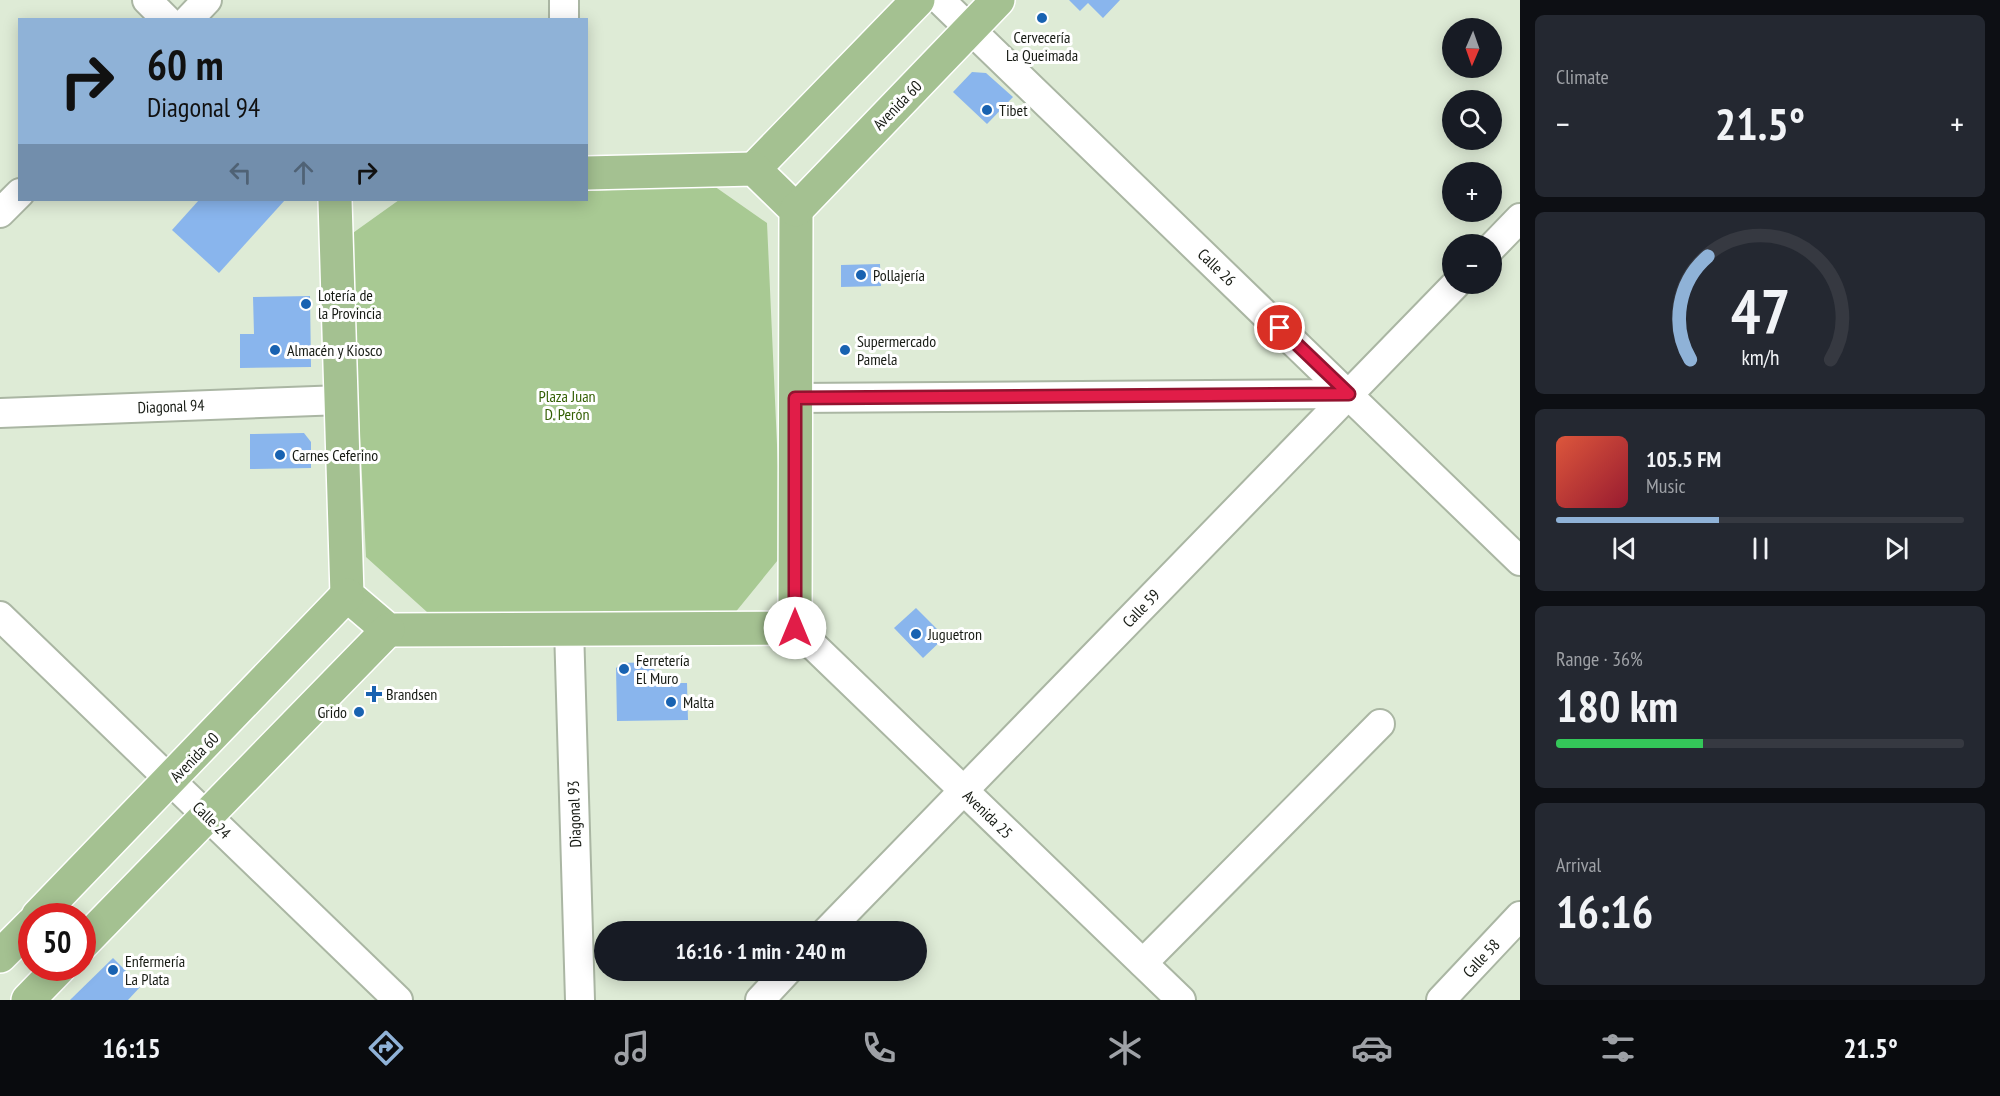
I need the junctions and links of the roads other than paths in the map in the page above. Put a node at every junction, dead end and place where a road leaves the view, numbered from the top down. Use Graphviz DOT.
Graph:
graph roads {
  1 [pos="147,0"];
  2 [pos="207,0"];
  3 [pos="564,0"];
  4 [pos="918,0"];
  5 [pos="940,0"];
  6 [pos="998,0"];
  7 [pos="165,18"];
  8 [pos="190,18"];
  9 [pos="564,18"];
  10 [pos="970,29"];
  11 [pos="754,169"];
  12 [pos="588,173"];
  13 [pos="18,195"];
  14 [pos="335,201"];
  15 [pos="796,210"];
  16 [pos="0,213"];
  17 [pos="1520,218"];
  18 [pos="1502,237"];
  19 [pos="1446,294"];
  20 [pos="1349,394"];
  21 [pos="795,398"];
  22 [pos="342,400"];
  23 [pos="0,413"];
  24 [pos="1520,561"];
  25 [pos="347,595"];
  26 [pos="0,616"];
  27 [pos="569,628"];
  28 [pos="795,628"];
  29 [pos="388,630"];
  30 [pos="1380,724"];
  31 [pos="171,780"];
  32 [pos="963,790"];
  33 [pos="207,816"];
  34 [pos="51,903"];
  35 [pos="1520,916"];
  36 [pos="837,921"];
  37 [pos="96,930"];
  38 [pos="18,938"];
  39 [pos="0,956"];
  40 [pos="1143,963"];
  41 [pos="46,981"];
  42 [pos="778,981"];
  43 [pos="28,1000"];
  44 [pos="399,1000"];
  45 [pos="580,1000"];
  46 [pos="760,1000"];
  47 [pos="1181,1000"];
  48 [pos="1442,1000"];
  1 -- 7 [label="street"];
  2 -- 8 [label="street"];
  3 -- 9 [label="street"];
  4 -- 11 [label="main road"];
  5 -- 10 [label="street, Calle 26"];
  6 -- 10 [label="main road, Avenida 60"];
  10 -- 15 [label="main road, Avenida 60"];
  10 -- 20 [label="street, Calle 26"];
  11 -- 12 [label="main road"];
  11 -- 15 [label="main road"];
  13 -- 16 [label="street"];
  14 -- 22 [label="main road"];
  15 -- 21 [label="main road"];
  17 -- 18 [label="street"];
  19 -- 20 [label="street, Calle 59"];
  20 -- 21 [label="street"];
  20 -- 24 [label="street, Calle 26"];
  20 -- 32 [label="street, Calle 59"];
  21 -- 28 [label="main road"];
  22 -- 23 [label="street, Diagonal 94"];
  22 -- 25 [label="main road"];
  25 -- 29 [label="main road"];
  25 -- 31 [label="main road, Avenida 60"];
  26 -- 31 [label="street, Calle 24"];
  27 -- 28 [label="main road"];
  27 -- 29 [label="main road"];
  27 -- 45 [label="street, Diagonal 93"];
  28 -- 32 [label="street, Avenida 25"];
  29 -- 33 [label="main road"];
  30 -- 40 [label="street"];
  31 -- 33 [label="street, Calle 24"];
  31 -- 34 [label="main road, Avenida 60"];
  32 -- 36 [label="street, Calle 59"];
  32 -- 40 [label="street, Avenida 25"];
  33 -- 37 [label="main road"];
  33 -- 44 [label="street, Calle 24"];
  35 -- 48 [label="street, Calle 58"];
  38 -- 39 [label="main road"];
  40 -- 47 [label="street, Avenida 25"];
  41 -- 43 [label="main road"];
  42 -- 46 [label="street"];
}
